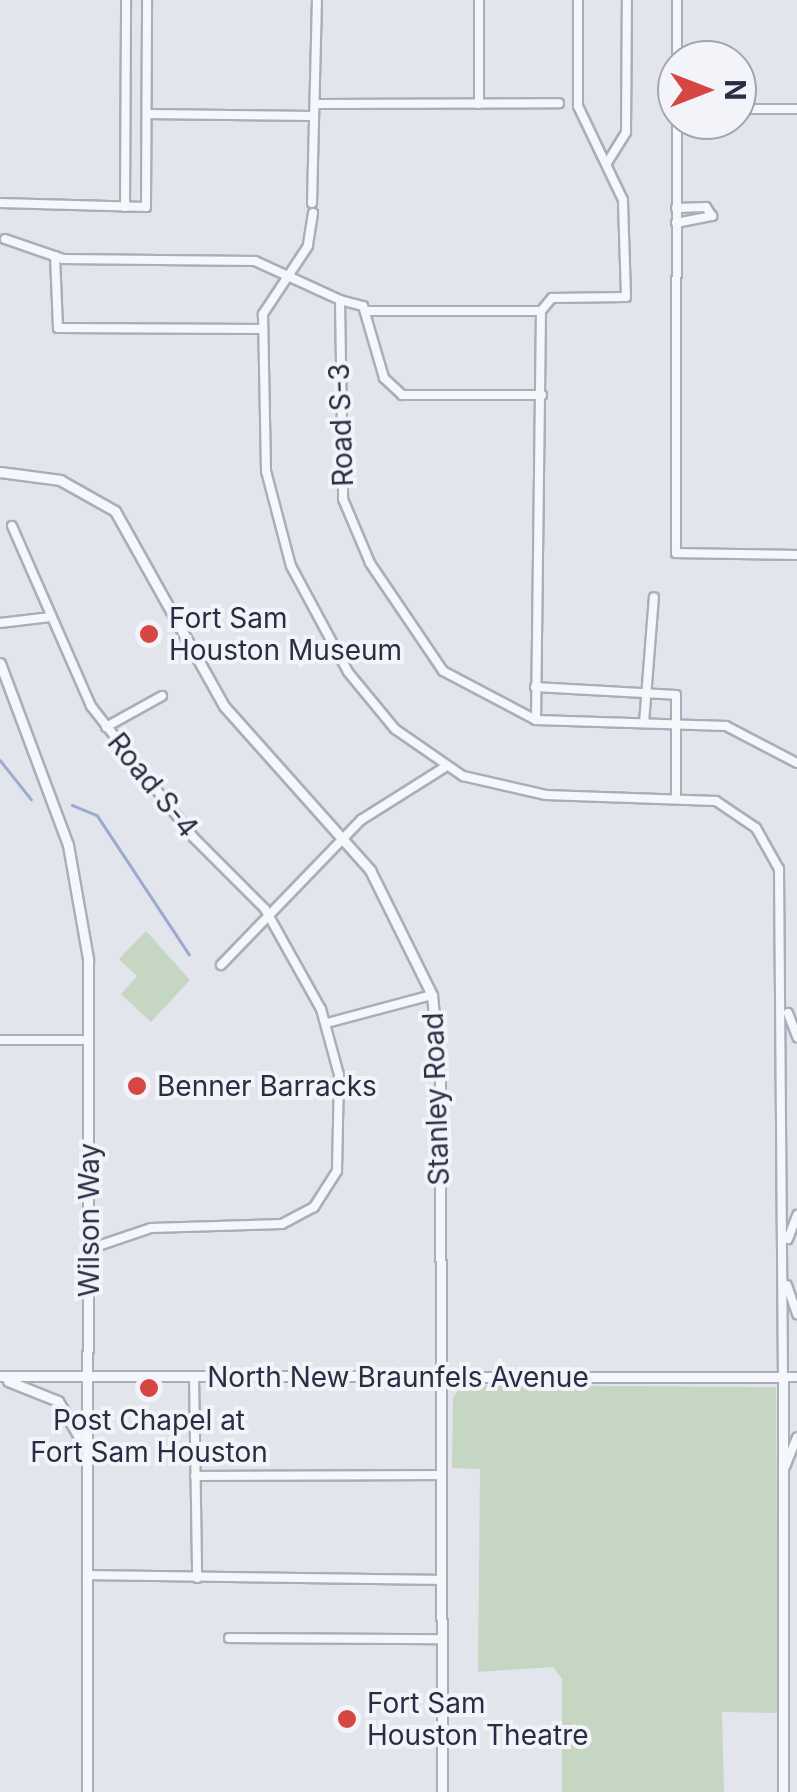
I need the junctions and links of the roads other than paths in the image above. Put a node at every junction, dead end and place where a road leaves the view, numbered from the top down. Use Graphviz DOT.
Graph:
graph roads {
  1 [pos="126,0"];
  2 [pos="147,0"];
  3 [pos="317,0"];
  4 [pos="479,0"];
  5 [pos="578,0"];
  6 [pos="627,0"];
  7 [pos="676,0"];
  8 [pos="676,40"];
  9 [pos="559,103"];
  10 [pos="317,104"];
  11 [pos="480,104"];
  12 [pos="757,109"];
  13 [pos="797,109"];
  14 [pos="147,114"];
  15 [pos="313,116"];
  16 [pos="677,140"];
  17 [pos="607,163"];
  18 [pos="0,202"];
  19 [pos="125,208"];
  20 [pos="676,208"];
  21 [pos="676,224"];
  22 [pos="6,239"];
  23 [pos="55,256"];
  24 [pos="288,274"];
  25 [pos="340,300"];
  26 [pos="541,310"];
  27 [pos="366,311"];
  28 [pos="262,329"];
  29 [pos="542,396"];
  30 [pos="0,472"];
  31 [pos="12,526"];
  32 [pos="797,555"];
  33 [pos="654,597"];
  34 [pos="50,618"];
  35 [pos="0,623"];
  36 [pos="0,663"];
  37 [pos="535,688"];
  38 [pos="643,690"];
  39 [pos="162,696"];
  40 [pos="536,720"];
  41 [pos="644,724"];
  42 [pos="676,724"];
  43 [pos="106,727"];
  44 [pos="797,762"];
  45 [pos="445,767"];
  46 [pos="676,797"];
  47 [pos="344,840"];
  48 [pos="270,917"];
  49 [pos="221,965"];
  50 [pos="432,996"];
  51 [pos="786,1004"];
  52 [pos="327,1023"];
  53 [pos="797,1037"];
  54 [pos="0,1040"];
  55 [pos="89,1040"];
  56 [pos="797,1120"];
  57 [pos="785,1129"];
  58 [pos="797,1137"];
  59 [pos="797,1215"];
  60 [pos="88,1249"];
  61 [pos="784,1253"];
  62 [pos="784,1272"];
  63 [pos="797,1314"];
  64 [pos="88,1376"];
  65 [pos="194,1376"];
  66 [pos="440,1377"];
  67 [pos="783,1377"];
  68 [pos="797,1377"];
  69 [pos="0,1378"];
  70 [pos="797,1438"];
  71 [pos="88,1454"];
  72 [pos="442,1474"];
  73 [pos="195,1476"];
  74 [pos="783,1481"];
  75 [pos="86,1576"];
  76 [pos="198,1578"];
  77 [pos="442,1580"];
  78 [pos="229,1638"];
  79 [pos="442,1639"];
  80 [pos="783,1724"];
  81 [pos="797,1726"];
  82 [pos="88,1792"];
  83 [pos="442,1792"];
  84 [pos="783,1792"];
  1 -- 19 [label="street"];
  2 -- 14 [label="street"];
  3 -- 10 [label="street"];
  4 -- 11 [label="street"];
  5 -- 17 [label="street"];
  6 -- 17 [label="street"];
  7 -- 8 [label="street"];
  9 -- 11 [label="street"];
  10 -- 11 [label="street"];
  10 -- 15 [label="street"];
  12 -- 13 [label="street"];
  14 -- 15 [label="street"];
  14 -- 19 [label="street"];
  15 -- 24 [label="street"];
  16 -- 20 [label="street"];
  17 -- 26 [label="street"];
  18 -- 19 [label="street"];
  20 -- 21 [label="street"];
  20 -- 21 [label="street"];
  21 -- 32 [label="street"];
  22 -- 23 [label="street"];
  23 -- 24 [label="street"];
  23 -- 28 [label="street"];
  24 -- 25 [label="street"];
  24 -- 28 [label="street"];
  25 -- 27 [label="street"];
  25 -- 40 [label="street, Road S-3"];
  26 -- 27 [label="street"];
  26 -- 29 [label="street"];
  27 -- 29 [label="street"];
  28 -- 45 [label="street"];
  29 -- 37 [label="street"];
  30 -- 47 [label="street, Stanley Road"];
  31 -- 34 [label="street, Road S-4"];
  33 -- 38 [label="street"];
  34 -- 35 [label="street"];
  34 -- 43 [label="street, Road S-4"];
  36 -- 55 [label="street, Wilson Way"];
  37 -- 38 [label="street"];
  37 -- 40 [label="street"];
  38 -- 41 [label="street"];
  38 -- 42 [label="street"];
  39 -- 43 [label="street"];
  40 -- 41 [label="street, Road S-3"];
  41 -- 42 [label="street, Road S-3"];
  42 -- 44 [label="street, Road S-3"];
  42 -- 46 [label="street"];
  43 -- 48 [label="street, Road S-4"];
  45 -- 46 [label="street"];
  45 -- 47 [label="street"];
  46 -- 51 [label="street"];
  47 -- 48 [label="street"];
  47 -- 50 [label="street, Stanley Road"];
  48 -- 49 [label="street"];
  48 -- 52 [label="street, Road S-4"];
  50 -- 52 [label="street"];
  50 -- 66 [label="street, Stanley Road"];
  51 -- 53 [label="street"];
  51 -- 57 [label="street"];
  52 -- 60 [label="street, Road S-4"];
  54 -- 55 [label="street"];
  55 -- 60 [label="street, Wilson Way"];
  56 -- 57 [label="street"];
  57 -- 58 [label="street"];
  57 -- 61 [label="street"];
  59 -- 61 [label="street"];
  60 -- 64 [label="street, Wilson Way"];
  61 -- 62 [label="street"];
  62 -- 63 [label="street"];
  62 -- 67 [label="street"];
  64 -- 65 [label="street, North New Braunfels Avenue"];
  64 -- 69 [label="street, North New Braunfels Avenue"];
  64 -- 71 [label="street, Wilson Way"];
  65 -- 66 [label="street, North New Braunfels Avenue"];
  65 -- 73 [label="street"];
  66 -- 67 [label="street, North New Braunfels Avenue"];
  66 -- 72 [label="street, Stanley Road"];
  67 -- 68 [label="street, North New Braunfels Avenue"];
  67 -- 74 [label="street"];
  69 -- 71 [label="street"];
  70 -- 74 [label="street"];
  71 -- 75 [label="street, Wilson Way"];
  72 -- 73 [label="street"];
  72 -- 77 [label="street, Stanley Road"];
  73 -- 76 [label="street"];
  74 -- 80 [label="street"];
  75 -- 76 [label="street"];
  75 -- 82 [label="street, Wilson Way"];
  76 -- 77 [label="street"];
  77 -- 79 [label="street, Stanley Road"];
  78 -- 79 [label="street"];
  79 -- 83 [label="street, Stanley Road"];
  80 -- 81 [label="street"];
  80 -- 84 [label="street"];
}
